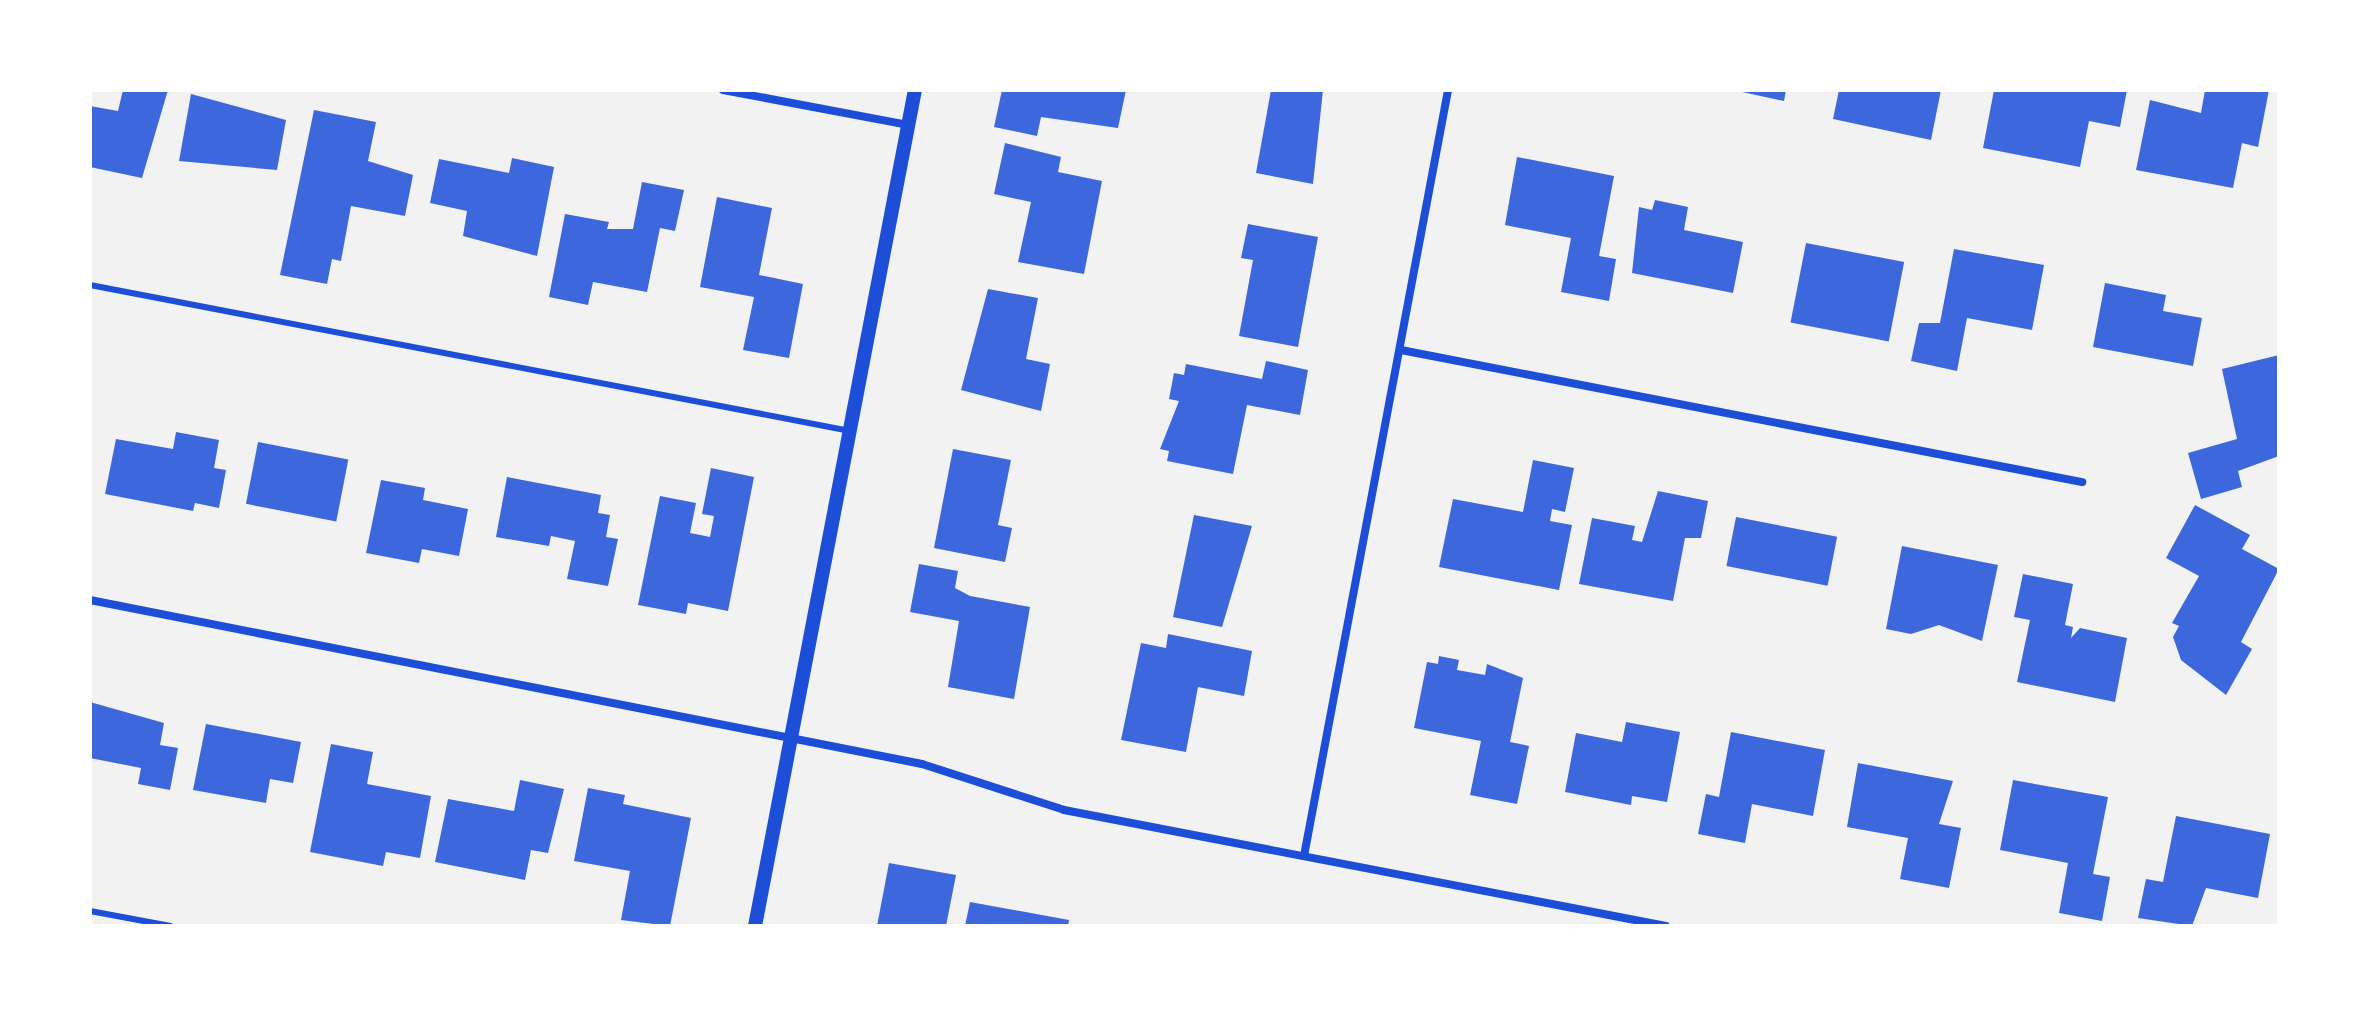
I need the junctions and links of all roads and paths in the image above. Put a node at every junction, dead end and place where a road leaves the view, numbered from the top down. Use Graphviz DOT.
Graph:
graph roads {
  1 [pos="723,90"];
  2 [pos="915,90"];
  3 [pos="1448,90"];
  4 [pos="908,125"];
  5 [pos="90,285"];
  6 [pos="1401,350"];
  7 [pos="850,431"];
  8 [pos="2082,482"];
  9 [pos="90,600"];
  10 [pos="790,740"];
  11 [pos="1304,856"];
  12 [pos="90,911"];
  13 [pos="171,926"];
  14 [pos="755,926"];
  15 [pos="1666,926"];
  1 -- 4 [label="street"];
  2 -- 4 [label="street"];
  3 -- 6 [label="street"];
  4 -- 7 [label="street"];
  5 -- 7 [label="lane"];
  6 -- 8 [label="street"];
  6 -- 11 [label="street"];
  7 -- 10 [label="street"];
  9 -- 10 [label="street"];
  10 -- 11 [label="street"];
  10 -- 14 [label="street"];
  11 -- 15 [label="street"];
  12 -- 13 [label="lane"];
}
